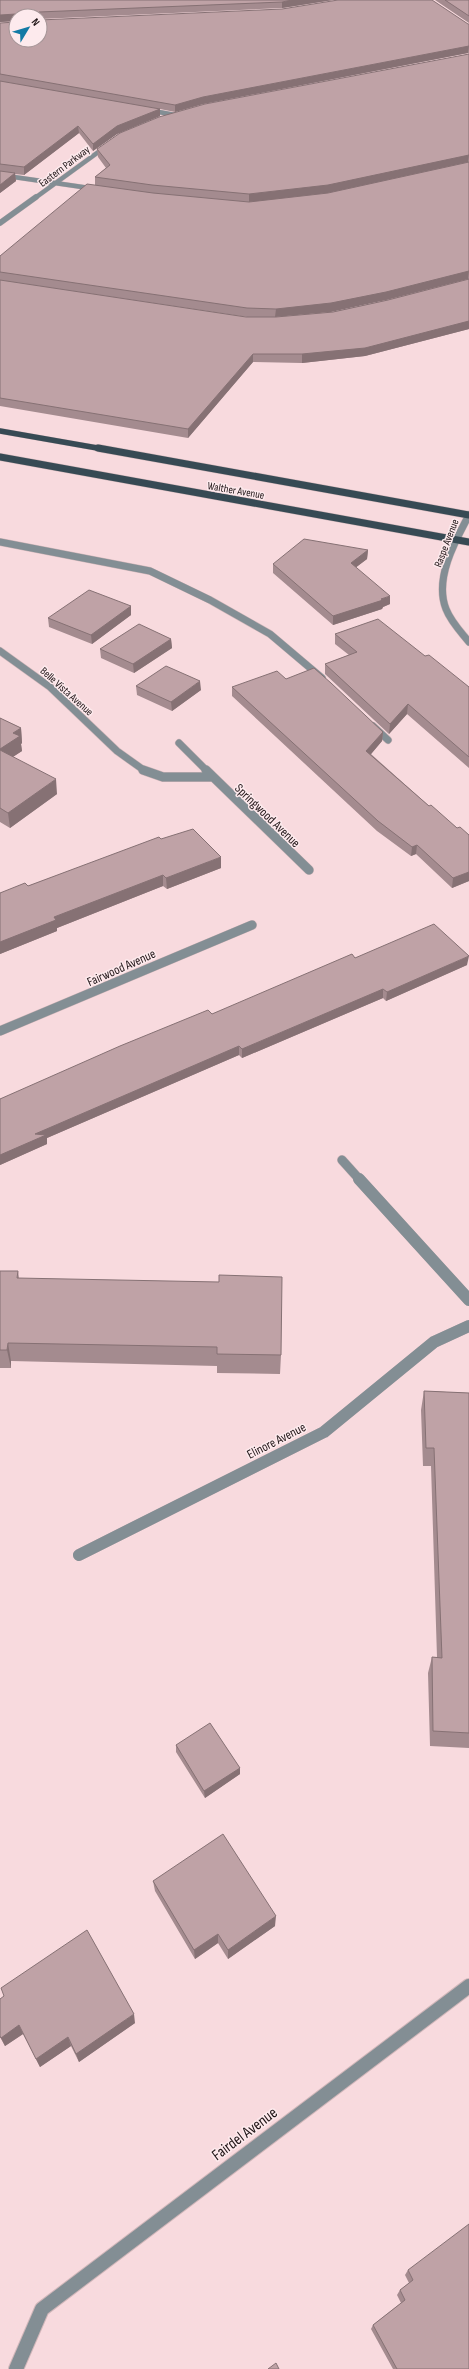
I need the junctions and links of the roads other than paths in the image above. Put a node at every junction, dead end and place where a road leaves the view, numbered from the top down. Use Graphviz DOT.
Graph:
graph roads {
  1 [pos="144,110"];
  2 [pos="182,114"];
  3 [pos="175,115"];
  4 [pos="164,119"];
  5 [pos="113,141"];
  6 [pos="0,175"];
  7 [pos="55,183"];
  8 [pos="101,190"];
  9 [pos="0,223"];
  10 [pos="0,431"];
  11 [pos="0,457"];
  12 [pos="469,515"];
  13 [pos="457,540"];
  14 [pos="0,542"];
  15 [pos="469,542"];
  16 [pos="469,642"];
  17 [pos="0,652"];
  18 [pos="328,683"];
  19 [pos="366,719"];
  20 [pos="388,740"];
  21 [pos="179,743"];
  22 [pos="212,777"];
  23 [pos="309,870"];
  24 [pos="252,925"];
  25 [pos="0,1032"];
  26 [pos="342,1160"];
  27 [pos="469,1300"];
  28 [pos="469,1326"];
  29 [pos="79,1555"];
  30 [pos="469,1986"];
  31 [pos="16,2369"];
  1 -- 3 [label="street"];
  2 -- 3 [label="street"];
  3 -- 4 [label="street"];
  5 -- 7 [label="street, Eastern Parkway"];
  6 -- 7 [label="street"];
  7 -- 8 [label="street"];
  7 -- 9 [label="street, Eastern Parkway"];
  10 -- 12 [label="main road, Walther Avenue"];
  11 -- 13 [label="main road, Walther Avenue"];
  12 -- 13 [label="street, Raspe Avenue"];
  13 -- 15 [label="main road, Walther Avenue"];
  13 -- 16 [label="street, Raspe Avenue"];
  14 -- 18 [label="street"];
  17 -- 22 [label="street, Belle Vista Avenue"];
  19 -- 20 [label="street"];
  21 -- 22 [label="street, Springwood Avenue"];
  22 -- 23 [label="street, Springwood Avenue"];
  24 -- 25 [label="street, Fairwood Avenue"];
  26 -- 27 [label="street"];
  28 -- 29 [label="street, Elinore Avenue"];
  30 -- 31 [label="street, Fairdel Avenue"];
}
